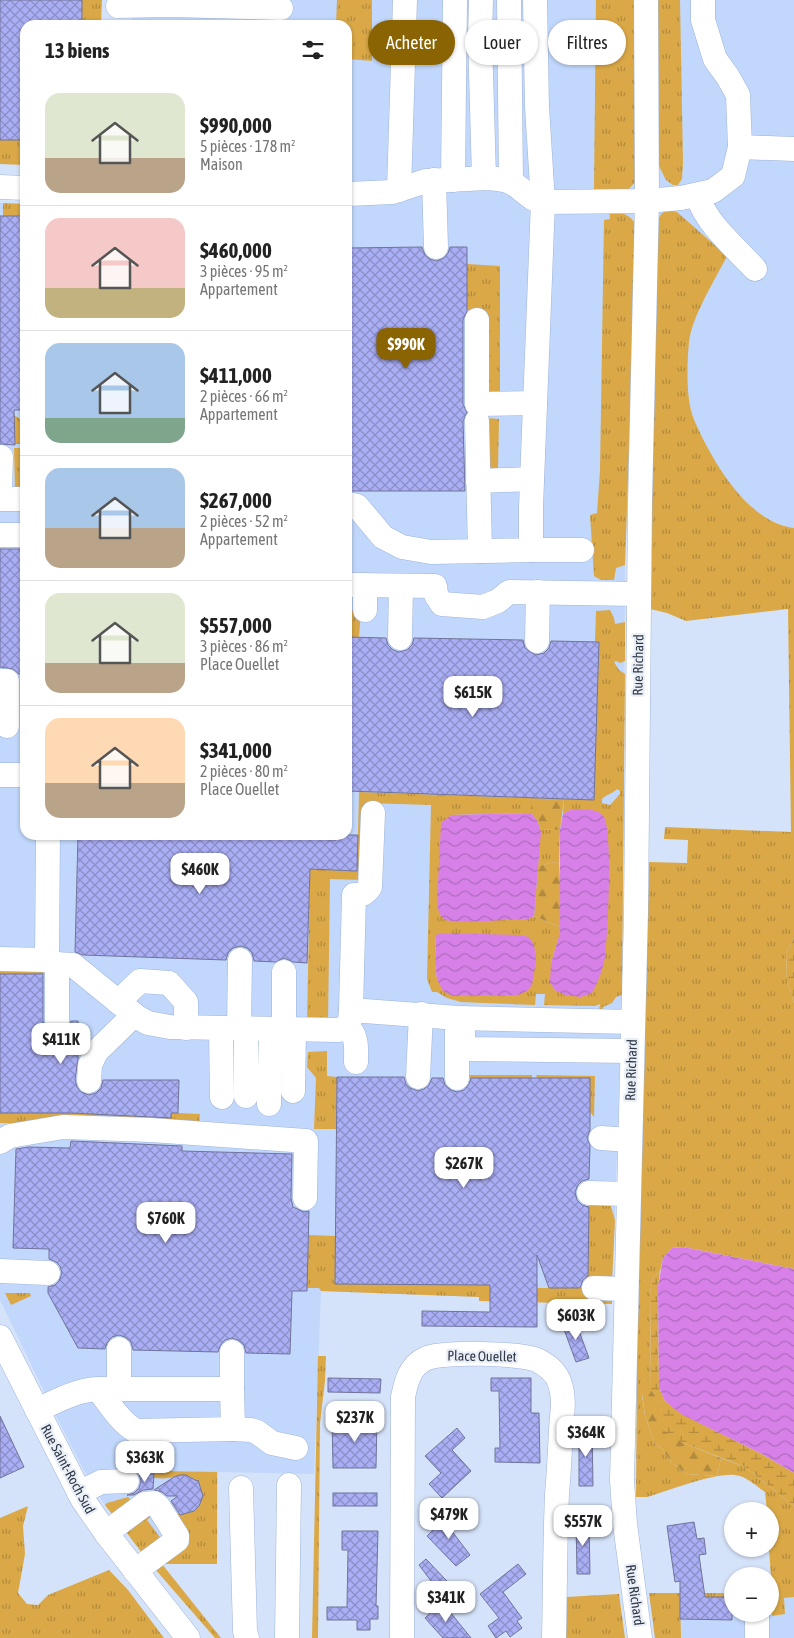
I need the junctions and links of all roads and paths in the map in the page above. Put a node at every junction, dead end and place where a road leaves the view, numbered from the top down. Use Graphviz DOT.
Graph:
graph roads {
  1 [pos="405,0"];
  2 [pos="455,0"];
  3 [pos="481,0"];
  4 [pos="509,0"];
  5 [pos="535,0"];
  6 [pos="646,0"];
  7 [pos="703,0"];
  8 [pos="281,8"];
  9 [pos="118,10"];
  10 [pos="205,16"];
  11 [pos="740,147"];
  12 [pos="794,149"];
  13 [pos="484,178"];
  14 [pos="444,180"];
  15 [pos="511,182"];
  16 [pos="0,187"];
  17 [pos="20,188"];
  18 [pos="399,190"];
  19 [pos="352,194"];
  20 [pos="697,195"];
  21 [pos="648,201"];
  22 [pos="542,202"];
  23 [pos="436,247"];
  24 [pos="755,269"];
  25 [pos="477,320"];
  26 [pos="535,403"];
  27 [pos="477,421"];
  28 [pos="1,457"];
  29 [pos="532,479"];
  30 [pos="478,481"];
  31 [pos="0,490"];
  32 [pos="0,499"];
  33 [pos="20,499"];
  34 [pos="352,505"];
  35 [pos="0,535"];
  36 [pos="20,535"];
  37 [pos="531,550"];
  38 [pos="582,550"];
  39 [pos="480,551"];
  40 [pos="401,586"];
  41 [pos="538,592"];
  42 [pos="639,594"];
  43 [pos="365,610"];
  44 [pos="400,638"];
  45 [pos="537,641"];
  46 [pos="0,681"];
  47 [pos="11,726"];
  48 [pos="0,775"];
  49 [pos="20,775"];
  50 [pos="373,813"];
  51 [pos="48,840"];
  52 [pos="0,959"];
  53 [pos="240,960"];
  54 [pos="52,962"];
  55 [pos="284,972"];
  56 [pos="126,1008"];
  57 [pos="421,1014"];
  58 [pos="349,1018"];
  59 [pos="460,1018"];
  60 [pos="57,1021"];
  61 [pos="632,1022"];
  62 [pos="186,1028"];
  63 [pos="235,1029"];
  64 [pos="283,1030"];
  65 [pos="631,1051"];
  66 [pos="356,1062"];
  67 [pos="418,1078"];
  68 [pos="457,1078"];
  69 [pos="90,1080"];
  70 [pos="293,1092"];
  71 [pos="246,1096"];
  72 [pos="222,1097"];
  73 [pos="269,1104"];
  74 [pos="601,1138"];
  75 [pos="629,1140"];
  76 [pos="0,1142"];
  77 [pos="589,1194"];
  78 [pos="628,1194"];
  79 [pos="305,1198"];
  80 [pos="0,1271"];
  81 [pos="48,1273"];
  82 [pos="594,1288"];
  83 [pos="626,1290"];
  84 [pos="0,1337"];
  85 [pos="119,1350"];
  86 [pos="232,1352"];
  87 [pos="108,1389"];
  88 [pos="232,1389"];
  89 [pos="37,1410"];
  90 [pos="233,1429"];
  91 [pos="296,1448"];
  92 [pos="127,1481"];
  93 [pos="289,1485"];
  94 [pos="241,1488"];
  95 [pos="79,1493"];
  96 [pos="106,1533"];
  97 [pos="136,1571"];
  98 [pos="757,1622"];
  99 [pos="188,1638"];
  100 [pos="247,1638"];
  101 [pos="287,1638"];
  102 [pos="402,1638"];
  103 [pos="554,1638"];
  104 [pos="640,1638"];
  105 [pos="757,1638"];
  1 -- 18 [label="street"];
  2 -- 14 [label="street"];
  3 -- 13 [label="street"];
  4 -- 15 [label="street"];
  5 -- 22 [label="street"];
  6 -- 21 [label="street, Rue Richard"];
  7 -- 11 [label="street"];
  8 -- 10 [label="street"];
  9 -- 10 [label="street"];
  11 -- 12 [label="street"];
  11 -- 20 [label="street"];
  13 -- 14 [label="street"];
  13 -- 15 [label="street"];
  14 -- 18 [label="street"];
  14 -- 23 [label="street"];
  15 -- 22 [label="street"];
  16 -- 17 [label="street"];
  18 -- 19 [label="street"];
  20 -- 21 [label="street"];
  20 -- 24 [label="street"];
  21 -- 22 [label="street"];
  21 -- 42 [label="street, Rue Richard"];
  22 -- 26 [label="street"];
  25 -- 26 [label="street"];
  26 -- 29 [label="street"];
  27 -- 30 [label="street"];
  28 -- 31 [label="street"];
  29 -- 30 [label="street"];
  29 -- 37 [label="street"];
  30 -- 39 [label="street"];
  32 -- 33 [label="street"];
  34 -- 39 [label="street"];
  35 -- 36 [label="street"];
  37 -- 38 [label="street"];
  37 -- 39 [label="street"];
  40 -- 41 [label="street"];
  40 -- 43 [label="street"];
  40 -- 44 [label="street"];
  41 -- 42 [label="street"];
  41 -- 45 [label="street"];
  42 -- 61 [label="street, Rue Richard"];
  46 -- 47 [label="street"];
  48 -- 49 [label="street"];
  50 -- 58 [label="street"];
  51 -- 54 [label="street"];
  52 -- 54 [label="street"];
  53 -- 63 [label="street"];
  54 -- 56 [label="street"];
  54 -- 60 [label="street"];
  55 -- 64 [label="street"];
  56 -- 62 [label="street"];
  56 -- 62 [label="street"];
  56 -- 69 [label="street"];
  57 -- 58 [label="street"];
  57 -- 59 [label="street"];
  57 -- 67 [label="street"];
  58 -- 64 [label="street"];
  58 -- 66 [label="street"];
  59 -- 61 [label="street"];
  59 -- 65 [label="street"];
  59 -- 68 [label="street"];
  61 -- 65 [label="street, Rue Richard"];
  62 -- 63 [label="street"];
  63 -- 64 [label="street"];
  63 -- 71 [label="street"];
  63 -- 72 [label="street"];
  64 -- 70 [label="street"];
  64 -- 73 [label="street"];
  65 -- 75 [label="street, Rue Richard"];
  74 -- 75 [label="street"];
  75 -- 78 [label="street, Rue Richard"];
  76 -- 79 [label="street"];
  77 -- 78 [label="street"];
  78 -- 83 [label="street, Rue Richard"];
  80 -- 81 [label="street"];
  82 -- 83 [label="street"];
  83 -- 104 [label="street, Rue Richard"];
  84 -- 89 [label="street, Rue Saint-Roch Sud"];
  85 -- 87 [label="street"];
  86 -- 88 [label="street"];
  87 -- 88 [label="street"];
  87 -- 89 [label="street"];
  87 -- 90 [label="street"];
  88 -- 90 [label="street"];
  89 -- 95 [label="street, Rue Saint-Roch Sud"];
  90 -- 91 [label="street"];
  92 -- 95 [label="street"];
  93 -- 101 [label="street"];
  94 -- 100 [label="street"];
  95 -- 96 [label="street, Rue Saint-Roch Sud"];
  96 -- 97 [label="street, Rue Saint-Roch Sud"];
  96 -- 97 [label="street"];
  97 -- 99 [label="street, Rue Saint-Roch Sud"];
  98 -- 105 [label="street"];
  102 -- 103 [label="street, Place Ouellet"];
}
